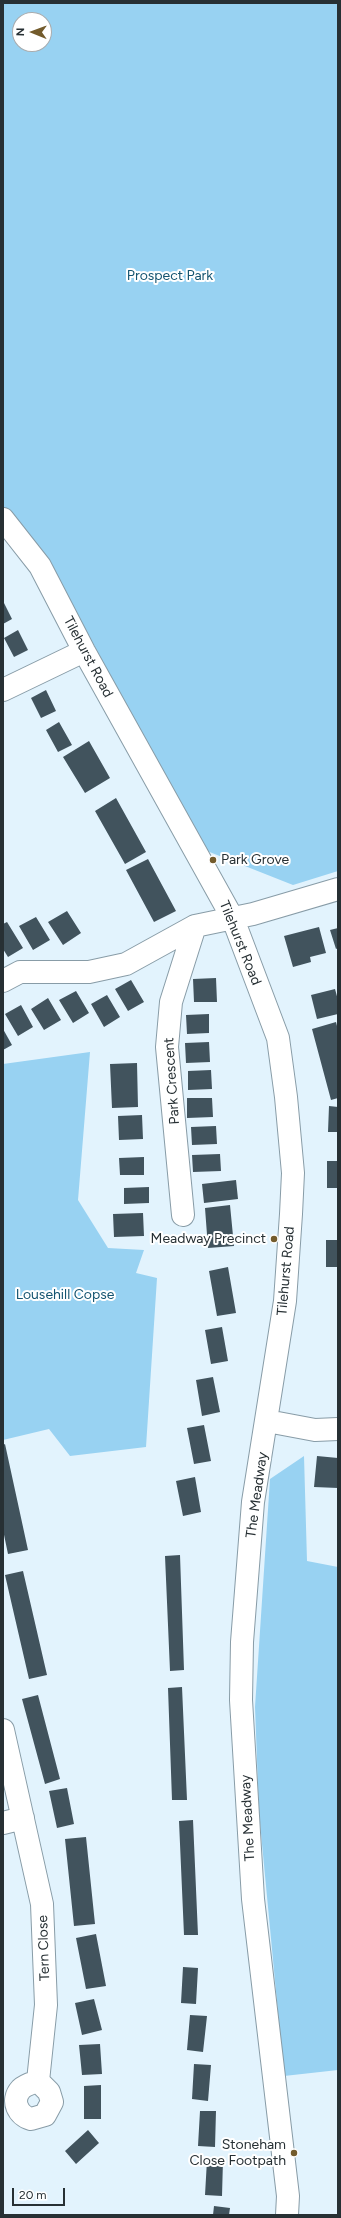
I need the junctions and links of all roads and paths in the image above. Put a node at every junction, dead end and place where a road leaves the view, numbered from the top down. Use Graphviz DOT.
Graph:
graph roads {
  1 [pos="3,519"];
  2 [pos="84,652"];
  3 [pos="3,690"];
  4 [pos="338,889"];
  5 [pos="233,919"];
  6 [pos="195,926"];
  7 [pos="3,981"];
  8 [pos="183,1215"];
  9 [pos="267,1421"];
  10 [pos="338,1429"];
  11 [pos="3,1730"];
  12 [pos="13,1820"];
  13 [pos="38,2080"];
  14 [pos="287,2215"];
  1 -- 2 [label="street, Tilehurst Road"];
  2 -- 3 [label="street"];
  2 -- 5 [label="street, Tilehurst Road"];
  4 -- 5 [label="street"];
  5 -- 6 [label="street"];
  5 -- 9 [label="street, Tilehurst Road"];
  6 -- 7 [label="street"];
  6 -- 8 [label="street, Park Crescent"];
  9 -- 10 [label="street"];
  9 -- 14 [label="street, The Meadway"];
  11 -- 12 [label="street, Tern Close"];
  12 -- 13 [label="street, Tern Close"];
}
